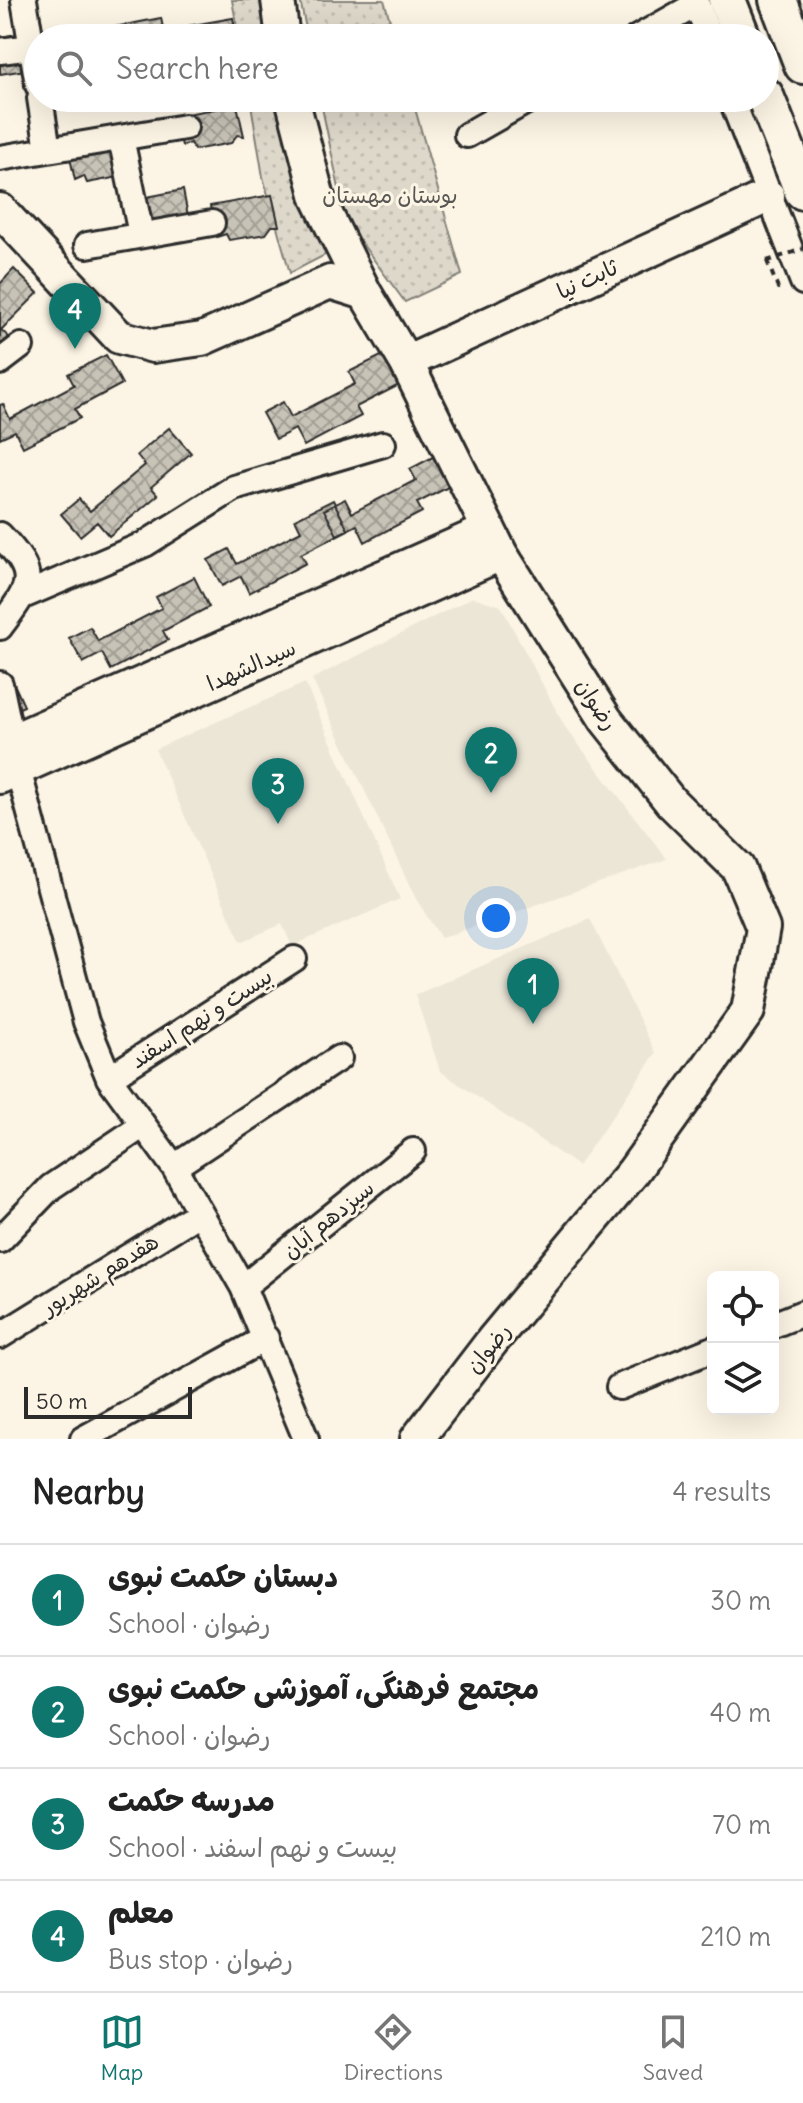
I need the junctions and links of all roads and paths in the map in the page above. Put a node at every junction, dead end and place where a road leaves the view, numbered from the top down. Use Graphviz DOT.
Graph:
graph roads {
  1 [pos="24,0"];
  2 [pos="278,0"];
  3 [pos="778,0"];
  4 [pos="707,1"];
  5 [pos="28,24"];
  6 [pos="281,24"];
  7 [pos="663,24"];
  8 [pos="709,24"];
  9 [pos="729,24"];
  10 [pos="24,48"];
  11 [pos="0,51"];
  12 [pos="803,65"];
  13 [pos="42,112"];
  14 [pos="296,112"];
  15 [pos="507,112"];
  16 [pos="736,112"];
  17 [pos="771,112"];
  18 [pos="185,127"];
  19 [pos="467,135"];
  20 [pos="121,138"];
  21 [pos="48,150"];
  22 [pos="0,158"];
  23 [pos="803,191"];
  24 [pos="768,196"];
  25 [pos="0,210"];
  26 [pos="212,223"];
  27 [pos="141,234"];
  28 [pos="87,245"];
  29 [pos="803,249"];
  30 [pos="803,282"];
  31 [pos="778,288"];
  32 [pos="365,293"];
  33 [pos="21,346"];
  34 [pos="0,362"];
  35 [pos="406,362"];
  36 [pos="383,444"];
  37 [pos="0,535"];
  38 [pos="495,542"];
  39 [pos="23,596"];
  40 [pos="0,627"];
  41 [pos="0,684"];
  42 [pos="7,758"];
  43 [pos="294,959"];
  44 [pos="339,1058"];
  45 [pos="109,1078"];
  46 [pos="142,1126"];
  47 [pos="413,1151"];
  48 [pos="174,1167"];
  49 [pos="199,1213"];
  50 [pos="0,1240"];
  51 [pos="243,1287"];
  52 [pos="803,1313"];
  53 [pos="779,1323"];
  54 [pos="0,1336"];
  55 [pos="266,1338"];
  56 [pos="707,1351"];
  57 [pos="619,1387"];
  58 [pos="83,1439"];
  59 [pos="306,1439"];
  60 [pos="417,1439"];
  1 -- 5 [label="street"];
  2 -- 6 [label="main road"];
  3 -- 12 [label="highway"];
  4 -- 7 [label="street"];
  4 -- 8 [label="street"];
  4 -- 9 [label="highway"];
  10 -- 11 [label="street"];
  13 -- 21 [label="street"];
  14 -- 32 [label="main road, رضوان"];
  15 -- 19 [label="street"];
  16 -- 24 [label="street"];
  17 -- 23 [label="highway"];
  18 -- 20 [label="street"];
  20 -- 21 [label="street"];
  20 -- 27 [label="street"];
  21 -- 22 [label="street"];
  24 -- 30 [label="street"];
  24 -- 35 [label="main road, ثابت نیا"];
  25 -- 32 [label="main road"];
  26 -- 27 [label="street"];
  27 -- 28 [label="street"];
  29 -- 31 [label="path, bridge"];
  32 -- 35 [label="main road, رضوان"];
  33 -- 34 [label="street"];
  35 -- 38 [label="main road, رضوان"];
  36 -- 39 [label="street"];
  37 -- 39 [label="street"];
  38 -- 42 [label="main road, سیدالشهدا"];
  38 -- 60 [label="main road, رضوان"];
  39 -- 40 [label="street"];
  41 -- 42 [label="street"];
  42 -- 45 [label="street"];
  43 -- 45 [label="street, بیست و نهم اسفند"];
  44 -- 48 [label="street"];
  45 -- 46 [label="street"];
  46 -- 48 [label="street"];
  46 -- 50 [label="street"];
  47 -- 51 [label="street, سیزدهم آبان"];
  48 -- 49 [label="street"];
  49 -- 51 [label="street"];
  49 -- 54 [label="street, هفدهم شهریور"];
  51 -- 55 [label="street"];
  52 -- 53 [label="street"];
  55 -- 58 [label="street"];
  55 -- 59 [label="street"];
  56 -- 57 [label="street"];
}
